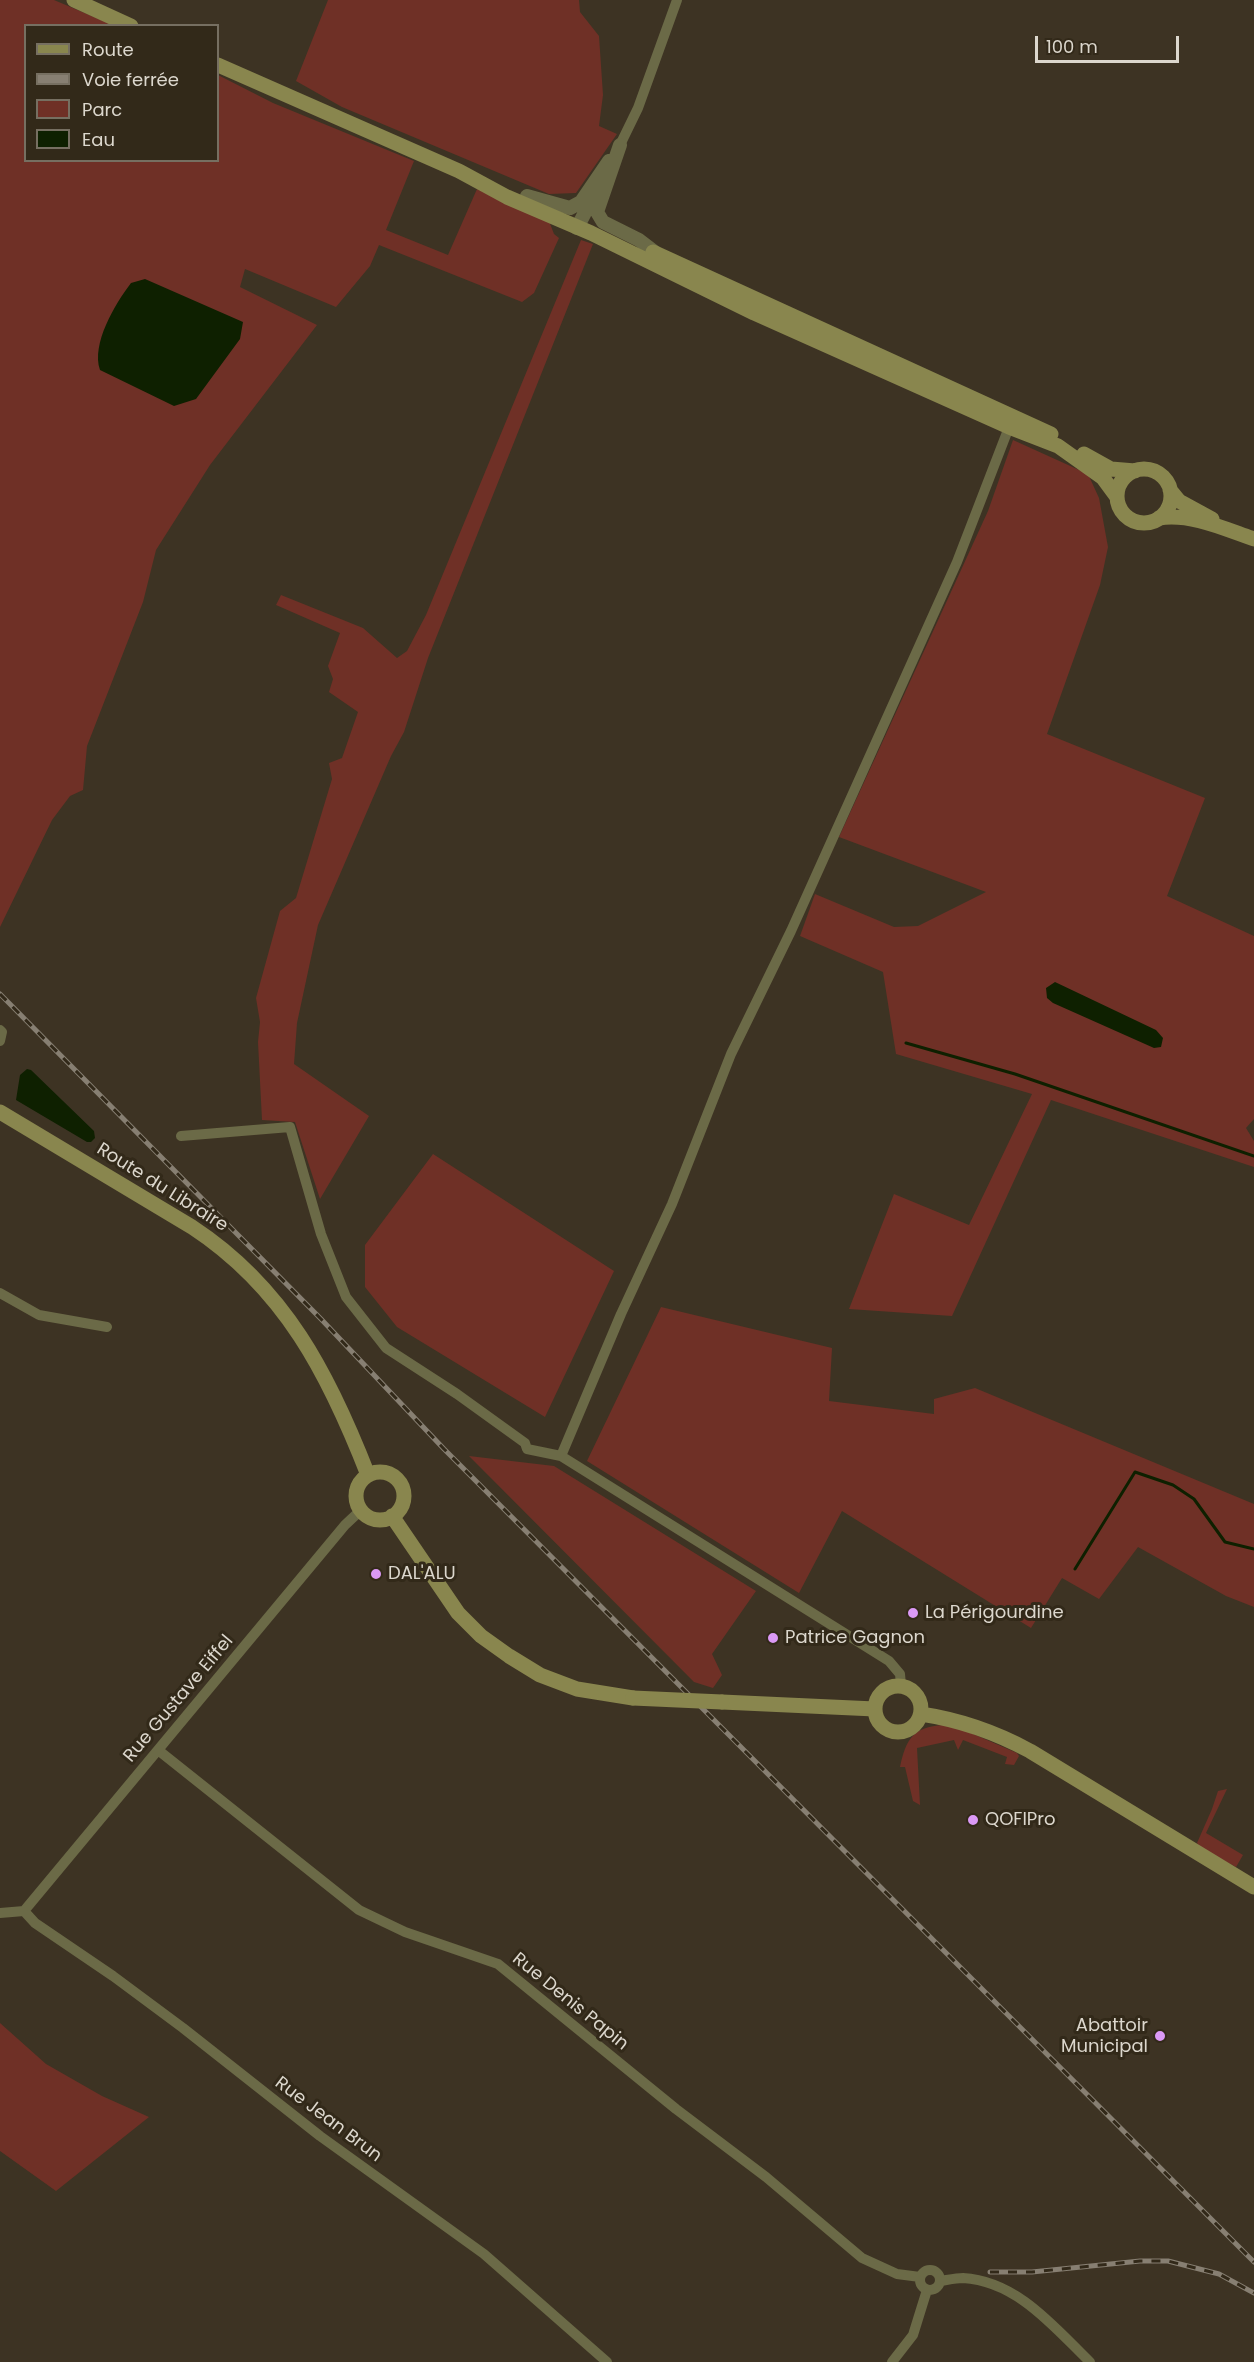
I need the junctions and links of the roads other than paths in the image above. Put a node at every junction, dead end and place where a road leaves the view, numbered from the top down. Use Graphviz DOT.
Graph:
graph roads {
  1 [pos="74,0"];
  2 [pos="677,0"];
  3 [pos="127,24"];
  4 [pos="219,65"];
  5 [pos="620,145"];
  6 [pos="459,171"];
  7 [pos="527,196"];
  8 [pos="580,224"];
  9 [pos="656,253"];
  10 [pos="1011,421"];
  11 [pos="1135,471"];
  12 [pos="1170,490"];
  13 [pos="1117,497"];
  14 [pos="1159,518"];
  15 [pos="1254,534"];
  16 [pos="1254,539"];
  17 [pos="0,1030"];
  18 [pos="0,1041"];
  19 [pos="0,1112"];
  20 [pos="181,1136"];
  21 [pos="0,1293"];
  22 [pos="108,1328"];
  23 [pos="561,1456"];
  24 [pos="368,1475"];
  25 [pos="361,1510"];
  26 [pos="392,1516"];
  27 [pos="901,1685"];
  28 [pos="874,1709"];
  29 [pos="921,1714"];
  30 [pos="158,1750"];
  31 [pos="1187,1848"];
  32 [pos="1254,1887"];
  33 [pos="1254,1894"];
  34 [pos="24,1911"];
  35 [pos="0,1913"];
  36 [pos="920,2277"];
  37 [pos="940,2281"];
  38 [pos="927,2290"];
  39 [pos="607,2362"];
  40 [pos="892,2362"];
  41 [pos="1090,2362"];
  1 -- 3 [label="main road"];
  2 -- 5 [label="street"];
  4 -- 6 [label="main road"];
  5 -- 7 [label="street"];
  5 -- 8 [label="street"];
  5 -- 9 [label="street"];
  6 -- 7 [label="main road"];
  6 -- 8 [label="main road"];
  7 -- 8 [label="main road"];
  8 -- 9 [label="main road"];
  8 -- 10 [label="main road"];
  9 -- 10 [label="main road"];
  10 -- 11 [label="main road"];
  10 -- 13 [label="main road"];
  10 -- 23 [label="street"];
  11 -- 12 [label="main road"];
  11 -- 13 [label="main road"];
  12 -- 14 [label="main road"];
  12 -- 15 [label="main road"];
  13 -- 14 [label="main road"];
  14 -- 16 [label="main road"];
  17 -- 18 [label="street"];
  19 -- 24 [label="main road, Route du Libraire"];
  20 -- 23 [label="street"];
  21 -- 22 [label="street"];
  23 -- 27 [label="street"];
  24 -- 25 [label="main road"];
  24 -- 26 [label="main road"];
  25 -- 26 [label="main road"];
  25 -- 30 [label="street, Rue Gustave Eiffel"];
  26 -- 28 [label="main road, bridge"];
  27 -- 28 [label="main road"];
  27 -- 29 [label="main road"];
  28 -- 29 [label="main road"];
  29 -- 31 [label="main road"];
  30 -- 34 [label="street, Rue Gustave Eiffel"];
  30 -- 36 [label="street, Rue Denis Papin"];
  31 -- 32 [label="main road"];
  31 -- 33 [label="main road"];
  34 -- 35 [label="street"];
  34 -- 39 [label="street, Rue Jean Brun"];
  36 -- 37 [label="street"];
  36 -- 38 [label="street"];
  37 -- 38 [label="street"];
  37 -- 41 [label="street"];
  38 -- 40 [label="street"];
}
